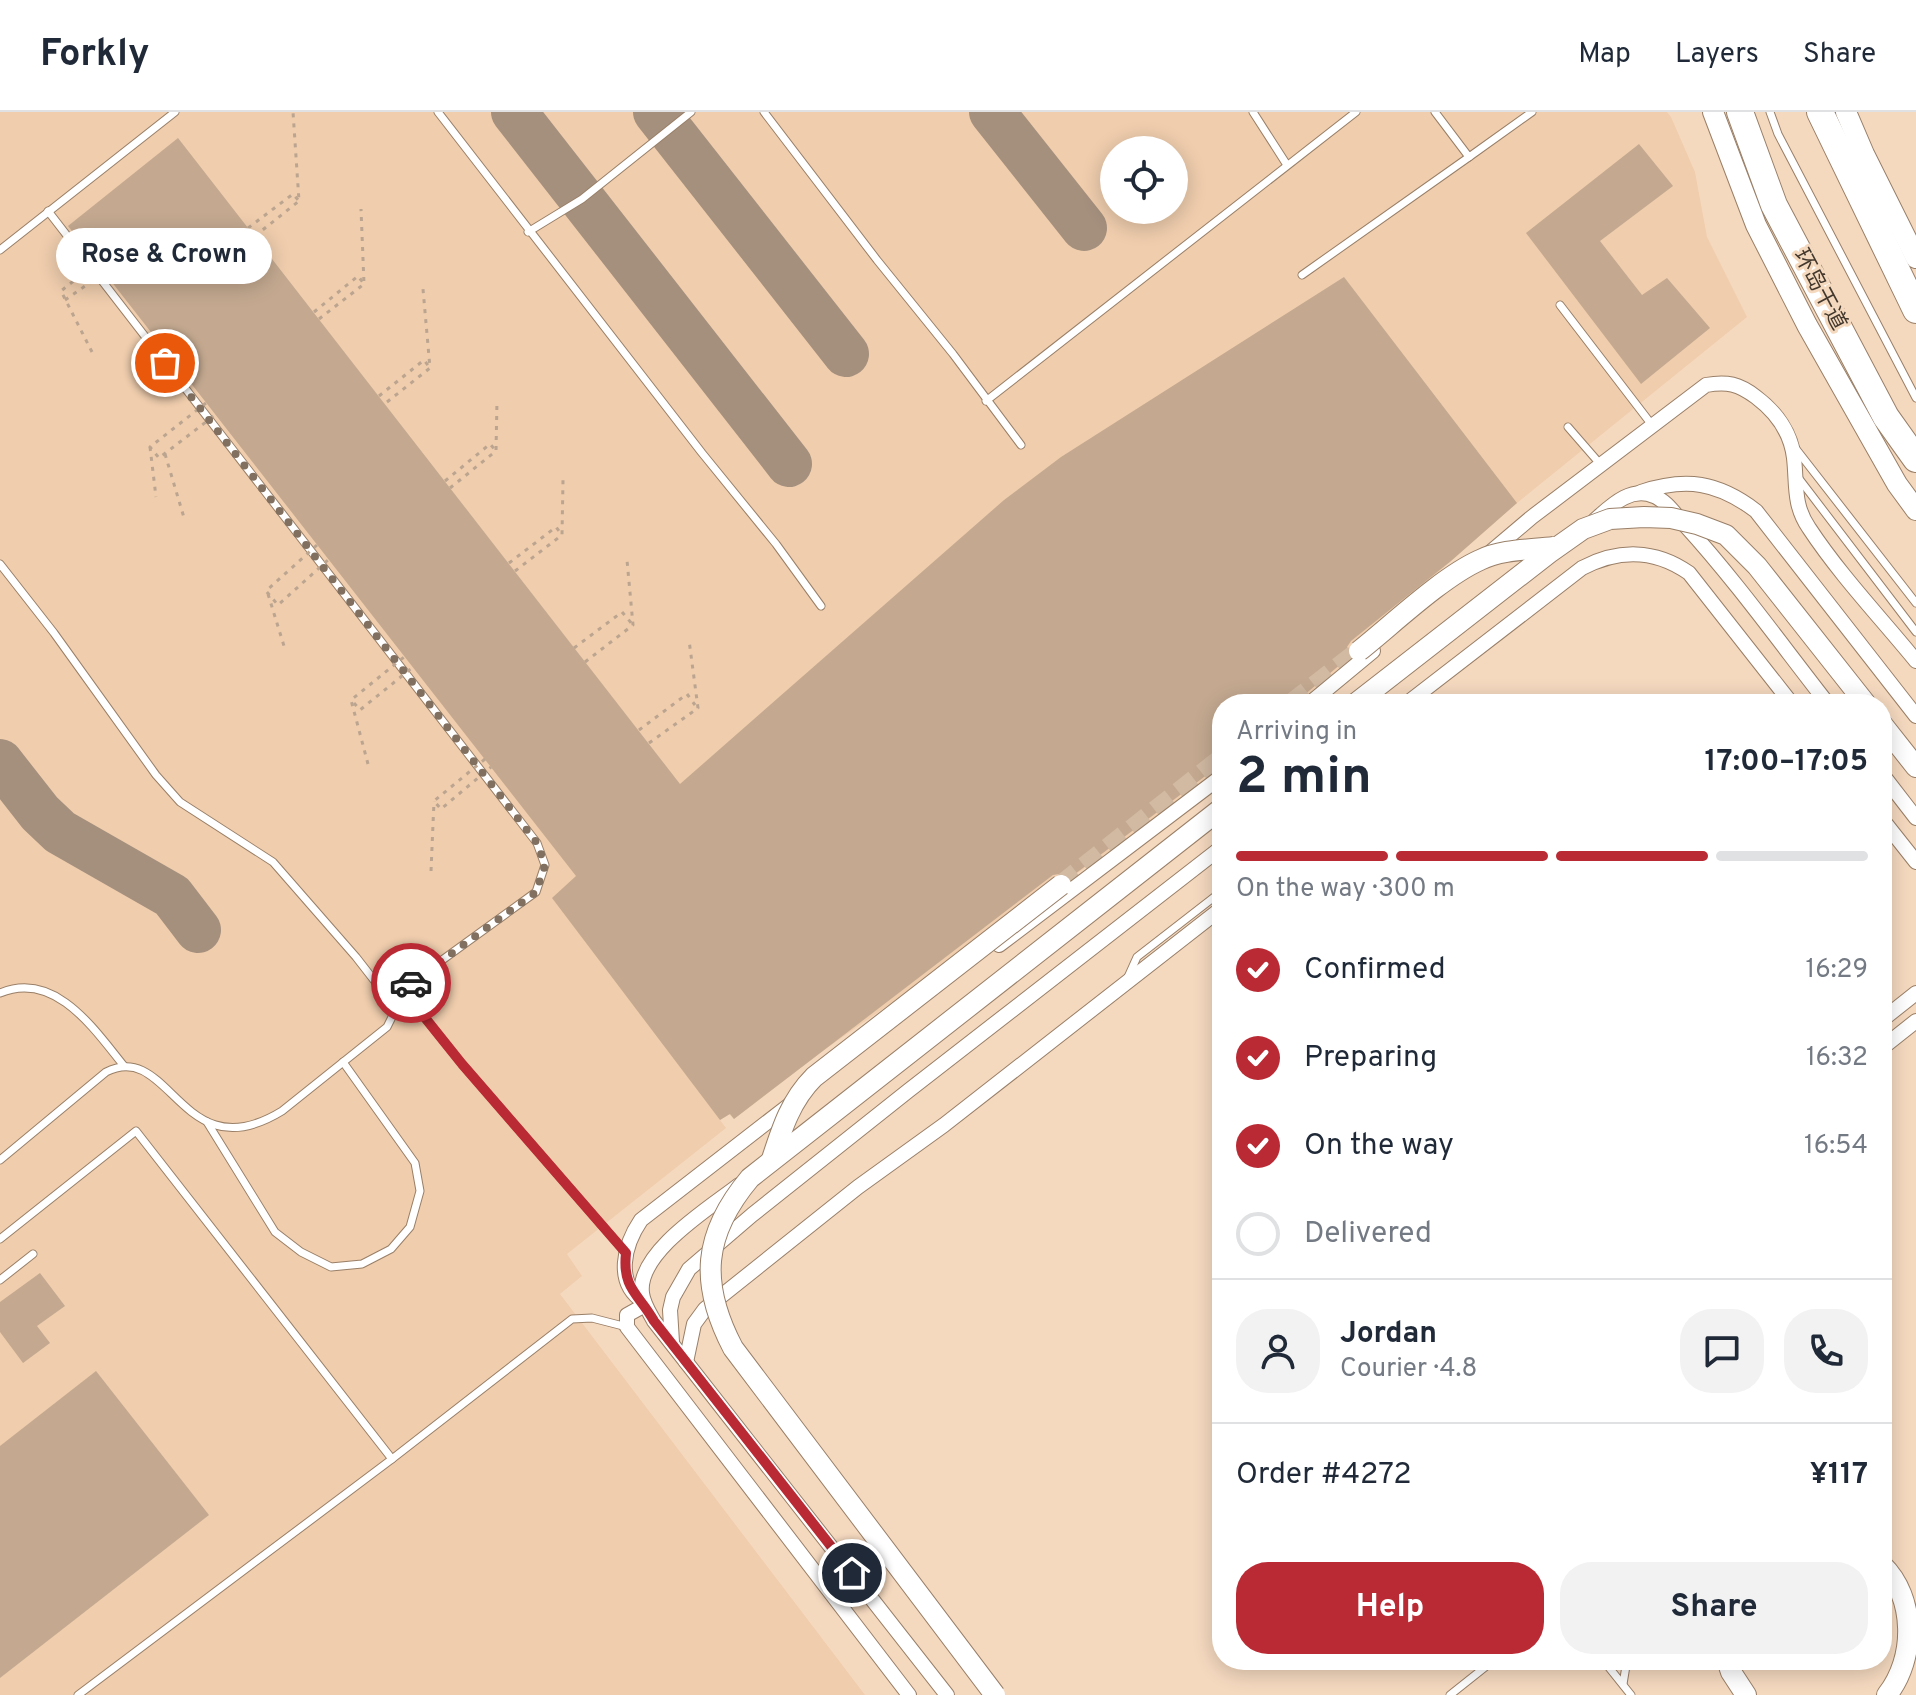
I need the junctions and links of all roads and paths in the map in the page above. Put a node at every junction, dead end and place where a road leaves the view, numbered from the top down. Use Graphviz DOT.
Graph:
graph roads {
  1 [pos="175,112"];
  2 [pos="293,112"];
  3 [pos="438,112"];
  4 [pos="691,112"];
  5 [pos="764,112"];
  6 [pos="1253,112"];
  7 [pos="1356,112"];
  8 [pos="1435,112"];
  9 [pos="1532,112"];
  10 [pos="1713,112"];
  11 [pos="1740,112"];
  12 [pos="1770,112"];
  13 [pos="1820,112"];
  14 [pos="1846,112"];
  15 [pos="1469,157"];
  16 [pos="1287,165"];
  17 [pos="299,201"];
  18 [pos="361,209"];
  19 [pos="48,211"];
  20 [pos="248,228"];
  21 [pos="528,232"];
  22 [pos="255,236"];
  23 [pos="0,250"];
  24 [pos="1916,258"];
  25 [pos="96,263"];
  26 [pos="104,273"];
  27 [pos="1302,275"];
  28 [pos="364,284"];
  29 [pos="423,289"];
  30 [pos="65,300"];
  31 [pos="1560,305"];
  32 [pos="1916,310"];
  33 [pos="314,312"];
  34 [pos="319,319"];
  35 [pos="92,352"];
  36 [pos="430,368"];
  37 [pos="379,396"];
  38 [pos="1916,398"];
  39 [pos="497,400"];
  40 [pos="986,401"];
  41 [pos="387,402"];
  42 [pos="206,403"];
  43 [pos="215,415"];
  44 [pos="1652,425"];
  45 [pos="1568,427"];
  46 [pos="1790,441"];
  47 [pos="1021,445"];
  48 [pos="150,447"];
  49 [pos="496,451"];
  50 [pos="165,454"];
  51 [pos="1916,459"];
  52 [pos="1601,465"];
  53 [pos="1794,471"];
  54 [pos="563,480"];
  55 [pos="445,481"];
  56 [pos="450,488"];
  57 [pos="1633,494"];
  58 [pos="156,497"];
  59 [pos="1916,510"];
  60 [pos="185,521"];
  61 [pos="562,535"];
  62 [pos="317,545"];
  63 [pos="1558,546"];
  64 [pos="328,560"];
  65 [pos="627,560"];
  66 [pos="509,563"];
  67 [pos="0,564"];
  68 [pos="515,571"];
  69 [pos="268,594"];
  70 [pos="1916,603"];
  71 [pos="821,606"];
  72 [pos="633,625"];
  73 [pos="1916,632"];
  74 [pos="689,640"];
  75 [pos="284,646"];
  76 [pos="574,648"];
  77 [pos="1359,651"];
  78 [pos="404,657"];
  79 [pos="1916,661"];
  80 [pos="585,662"];
  81 [pos="413,667"];
  82 [pos="1321,694"];
  83 [pos="1368,694"];
  84 [pos="1380,694"];
  85 [pos="1419,694"];
  86 [pos="1784,694"];
  87 [pos="1820,694"];
  88 [pos="1858,694"];
  89 [pos="351,700"];
  90 [pos="698,708"];
  91 [pos="1916,716"];
  92 [pos="639,730"];
  93 [pos="1892,737"];
  94 [pos="649,743"];
  95 [pos="485,759"];
  96 [pos="368,764"];
  97 [pos="491,767"];
  98 [pos="1916,767"];
  99 [pos="1212,784"];
  100 [pos="1892,787"];
  101 [pos="434,801"];
  102 [pos="1212,816"];
  103 [pos="1916,818"];
  104 [pos="1212,823"];
  105 [pos="1892,832"];
  106 [pos="1212,855"];
  107 [pos="1916,862"];
  108 [pos="431,871"];
  109 [pos="1061,885"];
  110 [pos="1212,899"];
  111 [pos="1212,916"];
  112 [pos="1126,982"];
  113 [pos="402,989"];
  114 [pos="0,993"];
  115 [pos="1916,993"];
  116 [pos="387,1000"];
  117 [pos="1892,1012"];
  118 [pos="1916,1021"];
  119 [pos="1892,1040"];
  120 [pos="343,1062"];
  121 [pos="124,1066"];
  122 [pos="207,1122"];
  123 [pos="772,1159"];
  124 [pos="0,1160"];
  125 [pos="0,1239"];
  126 [pos="626,1253"];
  127 [pos="33,1254"];
  128 [pos="0,1280"];
  129 [pos="644,1303"];
  130 [pos="627,1327"];
  131 [pos="672,1342"];
  132 [pos="686,1362"];
  133 [pos="392,1459"];
  134 [pos="1892,1574"];
  135 [pos="1916,1580"];
  136 [pos="1907,1602"];
  137 [pos="1912,1633"];
  138 [pos="1916,1666"];
  139 [pos="1481,1670"];
  140 [pos="1611,1670"];
  141 [pos="1625,1670"];
  142 [pos="1730,1670"];
  143 [pos="1623,1684"];
  144 [pos="78,1695"];
  145 [pos="909,1695"];
  146 [pos="947,1695"];
  147 [pos="995,1695"];
  148 [pos="1450,1695"];
  149 [pos="1631,1695"];
  150 [pos="1746,1695"];
  151 [pos="1887,1695"];
  1 -- 19 [label="lane"];
  2 -- 17 [label="path"];
  3 -- 21 [label="lane"];
  4 -- 21 [label="lane"];
  5 -- 40 [label="lane"];
  6 -- 16 [label="lane"];
  7 -- 16 [label="lane"];
  8 -- 15 [label="lane"];
  9 -- 15 [label="lane"];
  10 -- 59 [label="street"];
  11 -- 51 [label="highway, 环岛干道"];
  12 -- 38 [label="lane"];
  13 -- 32 [label="highway"];
  14 -- 24 [label="street"];
  15 -- 27 [label="lane"];
  16 -- 40 [label="lane"];
  17 -- 20 [label="path"];
  17 -- 22 [label="path"];
  18 -- 28 [label="path"];
  19 -- 23 [label="lane"];
  19 -- 113 [label="lane"];
  21 -- 71 [label="lane"];
  25 -- 30 [label="path, bridge"];
  26 -- 30 [label="path, bridge"];
  28 -- 33 [label="path"];
  28 -- 34 [label="path"];
  29 -- 36 [label="path"];
  30 -- 35 [label="path, bridge"];
  31 -- 44 [label="lane"];
  36 -- 37 [label="path"];
  36 -- 41 [label="path"];
  39 -- 49 [label="path"];
  40 -- 47 [label="lane"];
  42 -- 48 [label="path, bridge"];
  43 -- 50 [label="path, bridge"];
  44 -- 46 [label="street"];
  44 -- 52 [label="street"];
  45 -- 52 [label="lane"];
  46 -- 53 [label="street"];
  46 -- 70 [label="lane"];
  48 -- 50 [label="path, bridge"];
  48 -- 58 [label="path"];
  49 -- 55 [label="path"];
  49 -- 56 [label="path"];
  50 -- 60 [label="path"];
  52 -- 82 [label="street"];
  53 -- 73 [label="lane"];
  53 -- 79 [label="street"];
  54 -- 61 [label="path"];
  57 -- 84 [label="street"];
  57 -- 87 [label="street"];
  57 -- 91 [label="street"];
  61 -- 66 [label="path"];
  61 -- 68 [label="path"];
  62 -- 69 [label="path, bridge"];
  63 -- 77 [label="street, bridge"];
  63 -- 83 [label="street, bridge"];
  63 -- 88 [label="street, bridge"];
  64 -- 69 [label="path, bridge"];
  65 -- 72 [label="path"];
  67 -- 116 [label="lane"];
  69 -- 75 [label="path"];
  72 -- 76 [label="path"];
  72 -- 80 [label="path"];
  74 -- 90 [label="path"];
  78 -- 89 [label="path, bridge"];
  81 -- 89 [label="path, bridge"];
  85 -- 86 [label="street"];
  89 -- 96 [label="path, bridge"];
  90 -- 92 [label="path"];
  90 -- 94 [label="path"];
  93 -- 98 [label="street"];
  95 -- 101 [label="path, bridge"];
  97 -- 101 [label="path, bridge"];
  99 -- 126 [label="street"];
  100 -- 103 [label="street"];
  101 -- 108 [label="path"];
  102 -- 123 [label="street, bridge"];
  104 -- 129 [label="street"];
  105 -- 107 [label="street"];
  106 -- 131 [label="street"];
  109 -- 123 [label="street, bridge"];
  110 -- 112 [label="lane"];
  111 -- 112 [label="street"];
  112 -- 132 [label="street"];
  113 -- 116 [label="lane"];
  113 -- 126 [label="lane"];
  114 -- 121 [label="lane"];
  115 -- 117 [label="street"];
  116 -- 120 [label="lane"];
  118 -- 119 [label="street"];
  120 -- 122 [label="lane"];
  120 -- 122 [label="lane"];
  121 -- 122 [label="lane"];
  121 -- 124 [label="lane"];
  123 -- 147 [label="street, bridge"];
  125 -- 133 [label="lane"];
  126 -- 129 [label="street"];
  127 -- 128 [label="lane"];
  129 -- 130 [label="street"];
  129 -- 131 [label="street"];
  130 -- 133 [label="lane"];
  130 -- 145 [label="street"];
  131 -- 132 [label="street"];
  132 -- 146 [label="street"];
  133 -- 144 [label="lane"];
  134 -- 136 [label="street"];
  135 -- 136 [label="street"];
  136 -- 137 [label="street"];
  137 -- 138 [label="street"];
  137 -- 151 [label="street"];
  139 -- 148 [label="lane"];
  140 -- 143 [label="lane"];
  141 -- 143 [label="lane"];
  142 -- 150 [label="street"];
  143 -- 149 [label="lane"];
}
